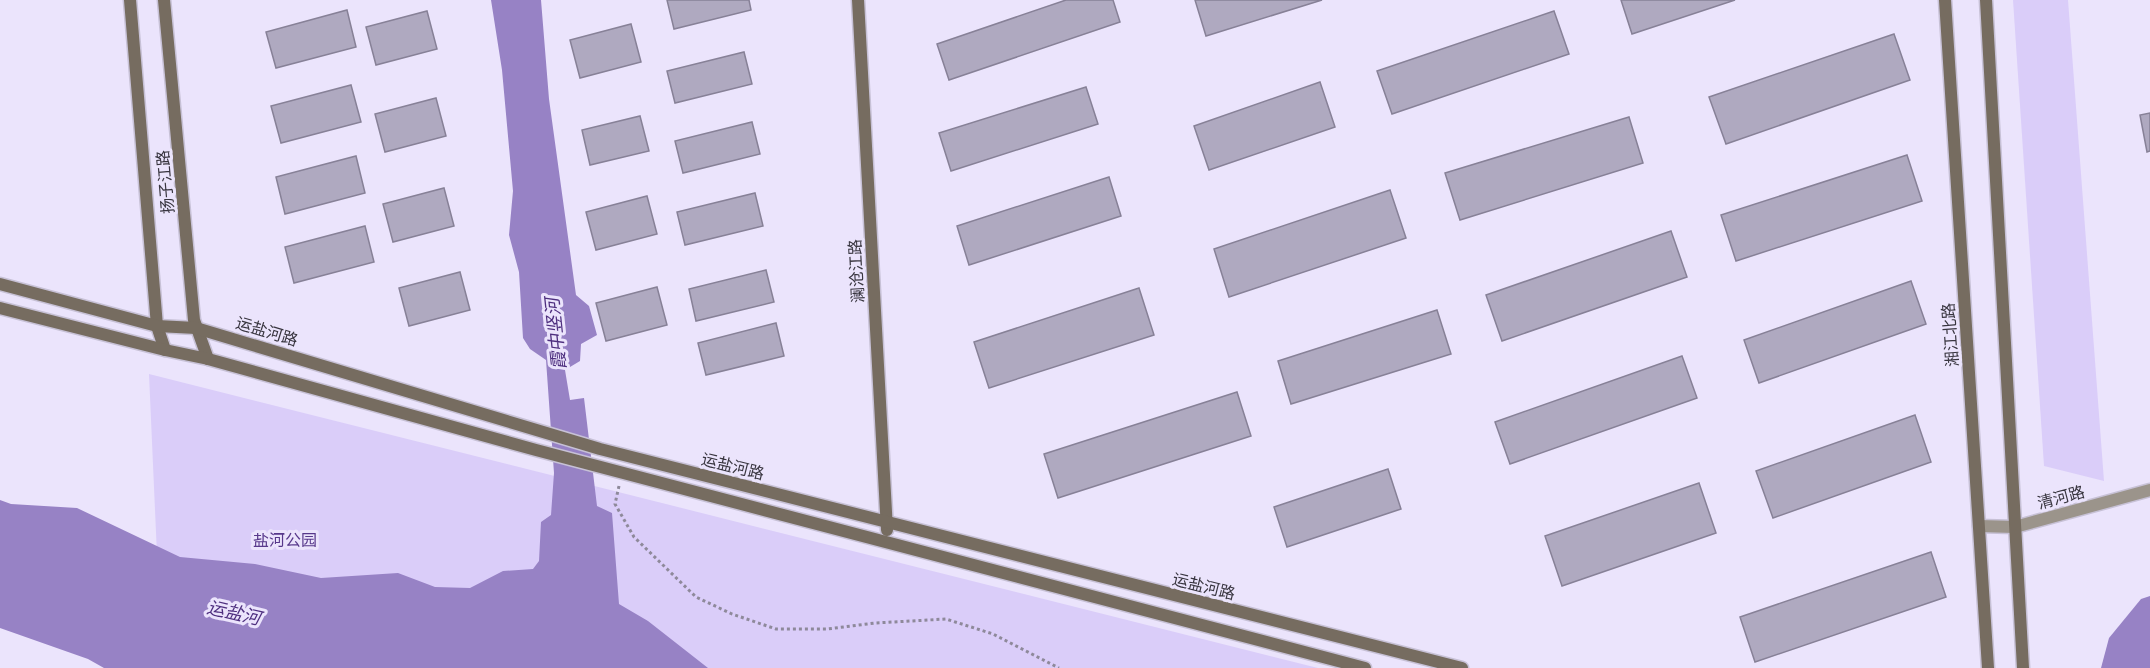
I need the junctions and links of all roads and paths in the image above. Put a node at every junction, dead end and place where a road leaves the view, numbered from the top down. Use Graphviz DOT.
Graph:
graph roads {
  1 [pos="130,0"];
  2 [pos="164,0"];
  3 [pos="858,0"];
  4 [pos="1945,0"];
  5 [pos="1986,0"];
  6 [pos="0,284"];
  7 [pos="0,308"];
  8 [pos="157,326"];
  9 [pos="196,328"];
  10 [pos="165,350"];
  11 [pos="208,359"];
  12 [pos="622,472"];
  13 [pos="2150,490"];
  14 [pos="886,523"];
  15 [pos="1979,526"];
  16 [pos="2016,527"];
  17 [pos="887,540"];
  18 [pos="1059,668"];
  19 [pos="1365,668"];
  20 [pos="1462,668"];
  21 [pos="1988,668"];
  22 [pos="2023,668"];
  1 -- 8 [label="main road, 扬子江路"];
  2 -- 9 [label="main road, 扬子江路"];
  3 -- 14 [label="main road, 澜沧江路"];
  4 -- 15 [label="main road, 湘江北路"];
  5 -- 16 [label="main road"];
  6 -- 8 [label="main road, 运盐河路"];
  7 -- 10 [label="main road, 运盐河路"];
  8 -- 9 [label="main road, 运盐河路"];
  8 -- 10 [label="main road, 扬子江路"];
  9 -- 11 [label="main road, 扬子江路"];
  9 -- 14 [label="main road, 运盐河路"];
  10 -- 11 [label="main road, 运盐河路"];
  11 -- 12 [label="main road, 运盐河路"];
  12 -- 17 [label="main road, 运盐河路"];
  12 -- 18 [label="path"];
  13 -- 16 [label="street, 清河路"];
  14 -- 17 [label="main road, 澜沧江路"];
  14 -- 20 [label="main road, 运盐河路"];
  15 -- 16 [label="street, 清河路"];
  15 -- 21 [label="main road, 湘江北路"];
  16 -- 22 [label="main road"];
  17 -- 19 [label="main road, 运盐河路"];
}
